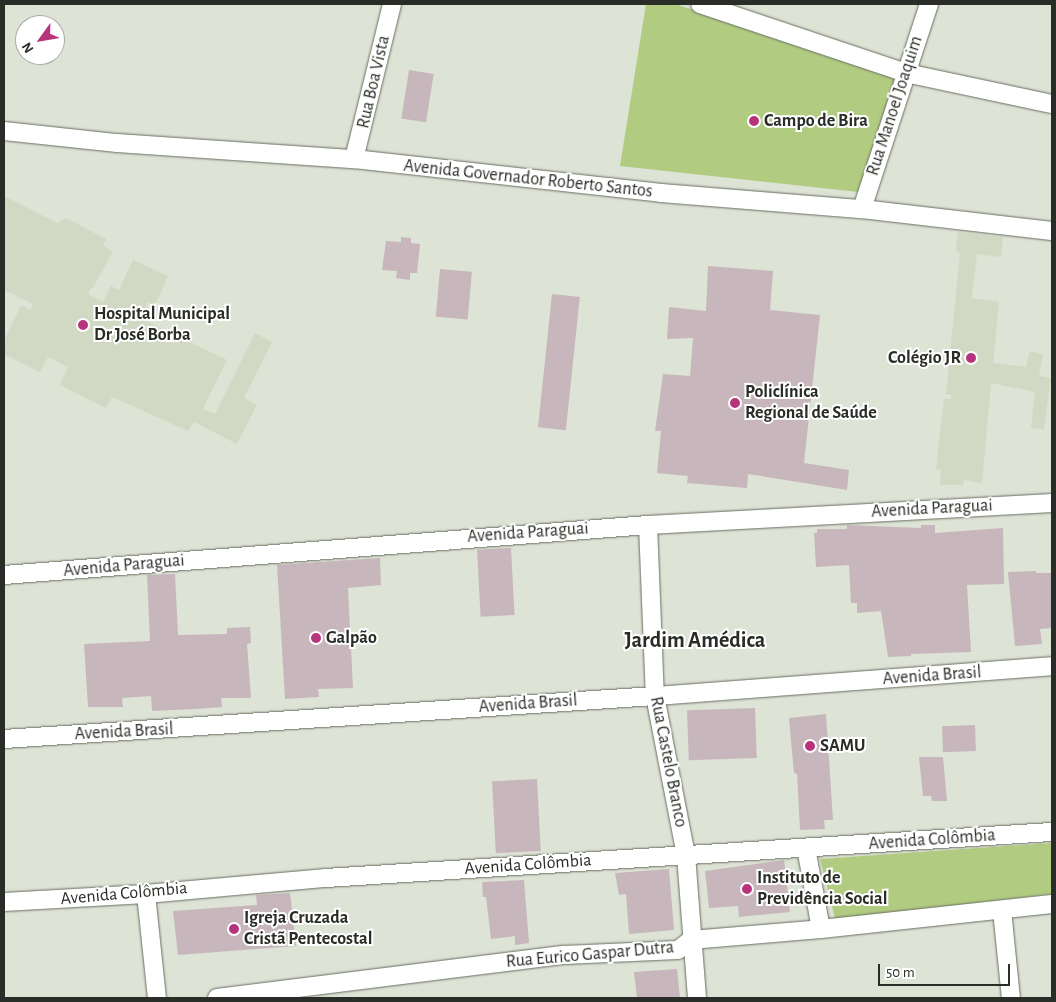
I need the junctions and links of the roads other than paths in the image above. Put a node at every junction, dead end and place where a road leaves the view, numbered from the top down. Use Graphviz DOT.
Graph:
graph roads {
  1 [pos="392,4"];
  2 [pos="700,4"];
  3 [pos="929,4"];
  4 [pos="906,73"];
  5 [pos="1052,104"];
  6 [pos="4,131"];
  7 [pos="354,159"];
  8 [pos="862,209"];
  9 [pos="1052,231"];
  10 [pos="1052,503"];
  11 [pos="648,525"];
  12 [pos="4,576"];
  13 [pos="1052,666"];
  14 [pos="655,696"];
  15 [pos="4,739"];
  16 [pos="1052,832"];
  17 [pos="806,848"];
  18 [pos="686,855"];
  19 [pos="146,894"];
  20 [pos="4,902"];
  21 [pos="1052,904"];
  22 [pos="1002,910"];
  23 [pos="821,929"];
  24 [pos="691,940"];
  25 [pos="157,998"];
  26 [pos="216,998"];
  27 [pos="697,998"];
  28 [pos="1010,998"];
  1 -- 7 [label="street, Rua Boa Vista"];
  2 -- 4 [label="street"];
  3 -- 4 [label="street, Rua Manoel Joaquim"];
  4 -- 5 [label="street"];
  4 -- 8 [label="street, Rua Manoel Joaquim"];
  6 -- 7 [label="street, Avenida Governador Roberto Santos"];
  7 -- 8 [label="street, Avenida Governador Roberto Santos"];
  8 -- 9 [label="street, Avenida Governador Roberto Santos"];
  10 -- 11 [label="street, Avenida Paraguai"];
  11 -- 12 [label="street, Avenida Paraguai"];
  11 -- 14 [label="street, Rua Castelo Branco"];
  13 -- 14 [label="street, Avenida Brasil"];
  14 -- 15 [label="street, Avenida Brasil"];
  14 -- 18 [label="street, Rua Castelo Branco"];
  16 -- 17 [label="street, Avenida Colômbia"];
  17 -- 18 [label="street, Avenida Colômbia"];
  17 -- 23 [label="street"];
  18 -- 19 [label="street, Avenida Colômbia"];
  18 -- 24 [label="street, Rua Castelo Branco"];
  19 -- 20 [label="street, Avenida Colômbia"];
  19 -- 25 [label="street"];
  21 -- 22 [label="street, Rua Eurico Gaspar Dutra"];
  22 -- 23 [label="street, Rua Eurico Gaspar Dutra"];
  22 -- 28 [label="street"];
  23 -- 24 [label="street, Rua Eurico Gaspar Dutra"];
  24 -- 26 [label="street, Rua Eurico Gaspar Dutra"];
  24 -- 27 [label="street, Rua Castelo Branco"];
}
